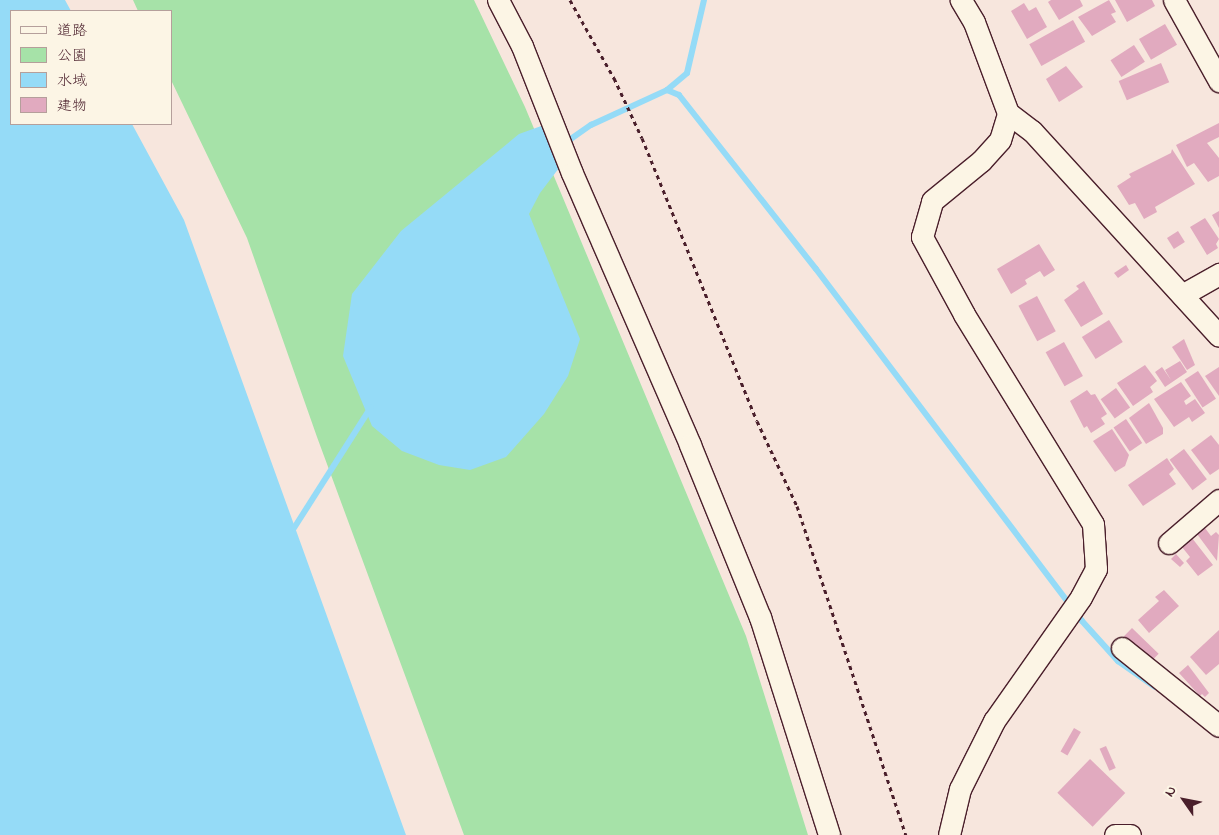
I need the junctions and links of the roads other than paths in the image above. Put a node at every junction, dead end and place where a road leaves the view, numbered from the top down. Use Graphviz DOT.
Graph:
graph roads {
  1 [pos="498,0"];
  2 [pos="961,0"];
  3 [pos="1174,0"];
  4 [pos="1219,81"];
  5 [pos="1008,113"];
  6 [pos="1219,274"];
  7 [pos="1182,295"];
  8 [pos="1219,336"];
  9 [pos="1219,500"];
  10 [pos="1169,542"];
  11 [pos="1122,648"];
  12 [pos="1219,726"];
  13 [pos="829,835"];
  14 [pos="949,835"];
  15 [pos="1115,835"];
  16 [pos="1130,835"];
  1 -- 13 [label="street"];
  2 -- 5 [label="street"];
  3 -- 4 [label="street"];
  5 -- 7 [label="street"];
  5 -- 14 [label="street"];
  6 -- 7 [label="street"];
  7 -- 8 [label="street"];
  9 -- 10 [label="street"];
  11 -- 12 [label="street"];
  15 -- 16 [label="street"];
}
